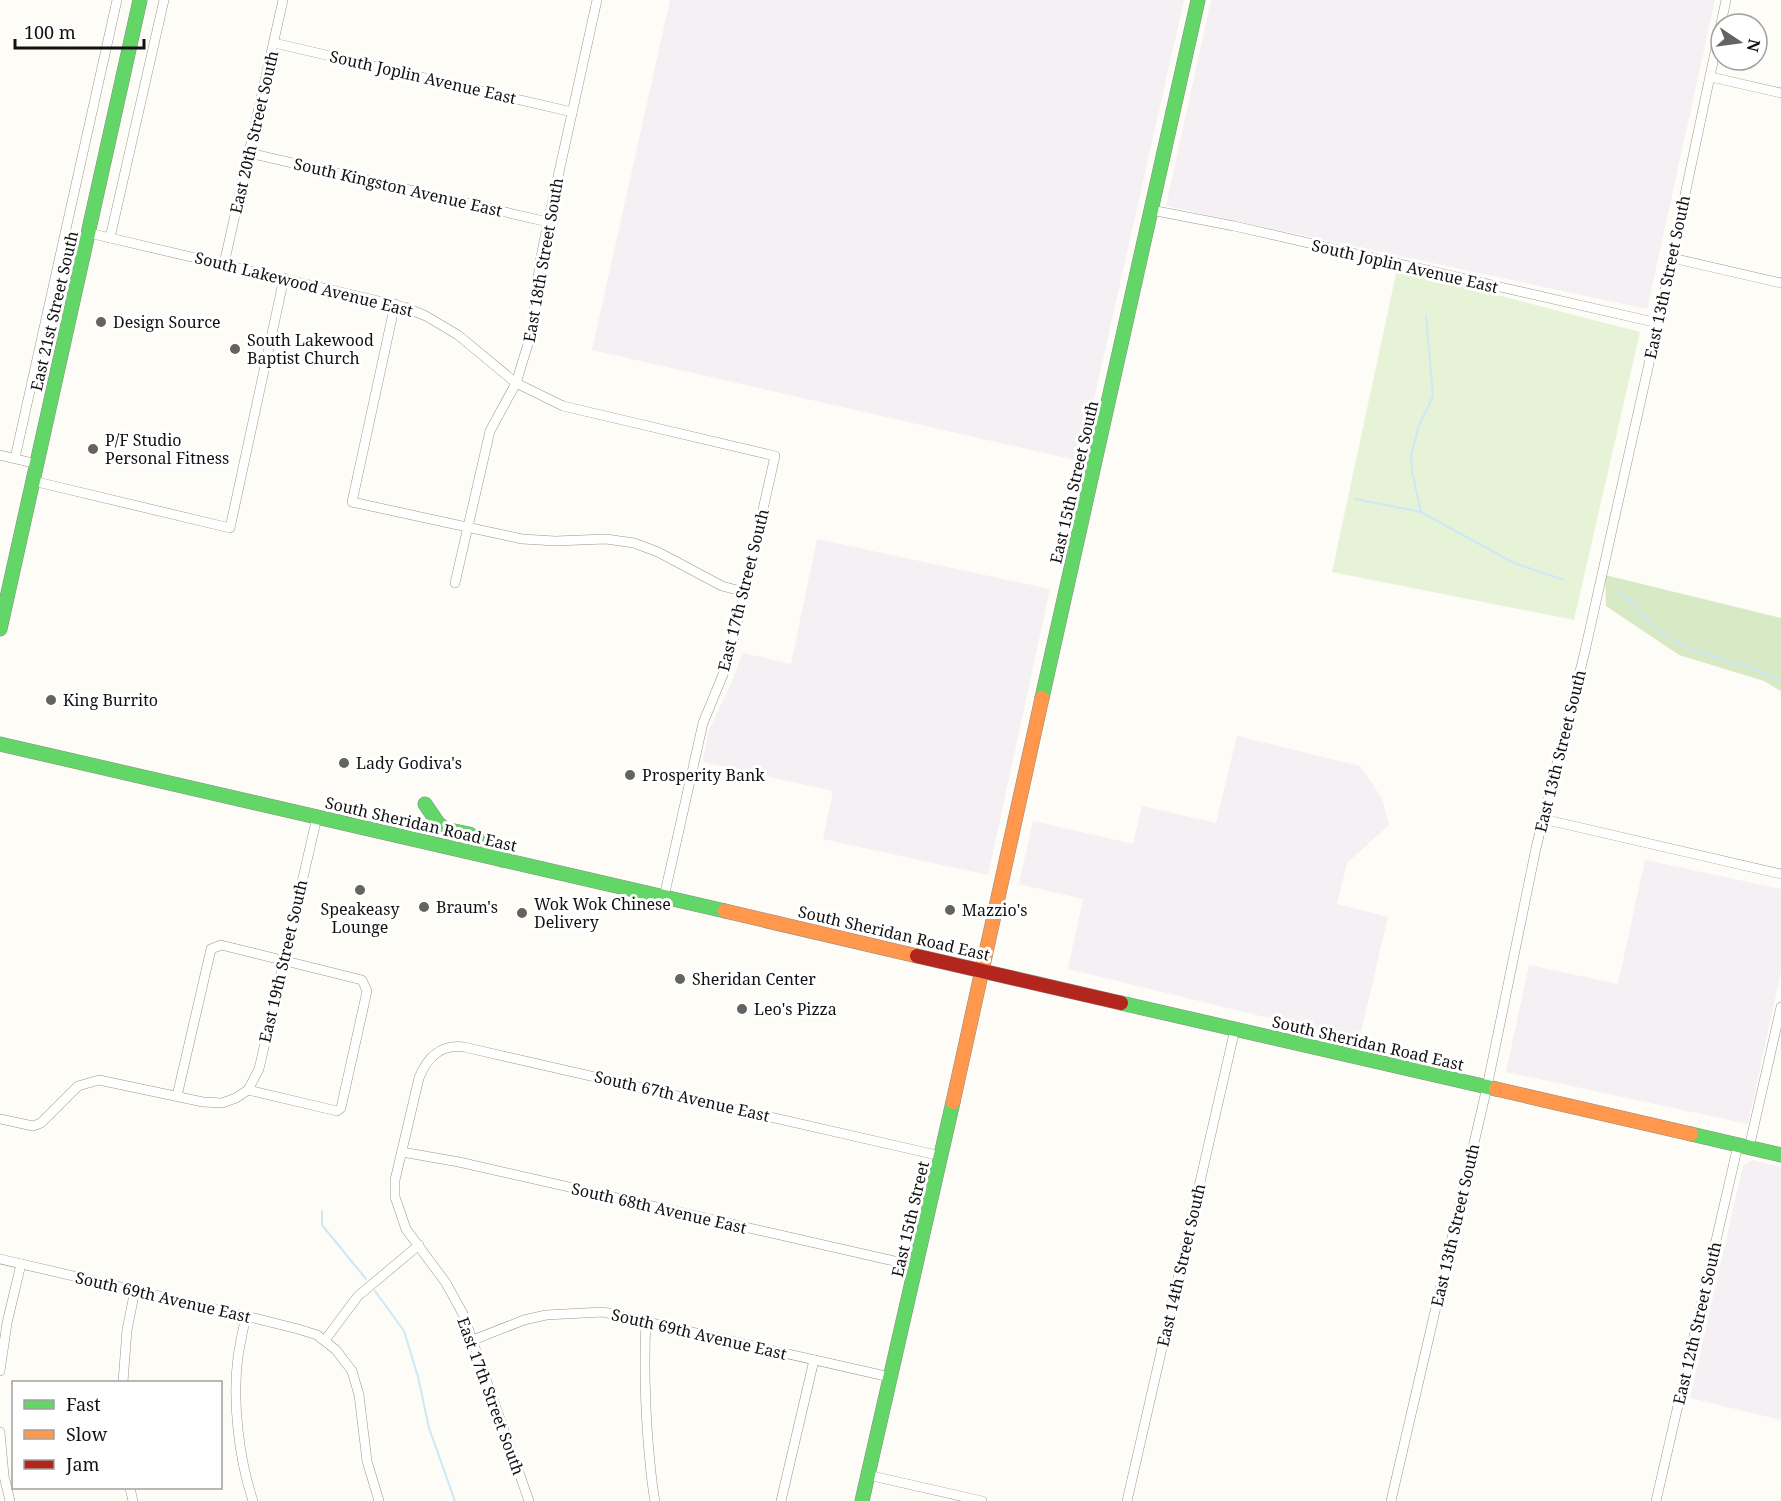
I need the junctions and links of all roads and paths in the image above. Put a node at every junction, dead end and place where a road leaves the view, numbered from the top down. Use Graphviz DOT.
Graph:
graph roads {
  1 [pos="117,0"];
  2 [pos="164,0"];
  3 [pos="283,0"];
  4 [pos="594,0"];
  5 [pos="1198,0"];
  6 [pos="1726,0"];
  7 [pos="136,1"];
  8 [pos="274,43"];
  9 [pos="1711,76"];
  10 [pos="1781,93"];
  11 [pos="572,112"];
  12 [pos="249,153"];
  13 [pos="1151,210"];
  14 [pos="548,222"];
  15 [pos="89,233"];
  16 [pos="110,238"];
  17 [pos="1672,258"];
  18 [pos="224,264"];
  19 [pos="284,278"];
  20 [pos="1781,283"];
  21 [pos="395,304"];
  22 [pos="1658,323"];
  23 [pos="516,383"];
  24 [pos="0,455"];
  25 [pos="775,456"];
  26 [pos="15,459"];
  27 [pos="37,464"];
  28 [pos="33,482"];
  29 [pos="468,528"];
  30 [pos="455,583"];
  31 [pos="744,592"];
  32 [pos="0,629"];
  33 [pos="0,744"];
  34 [pos="425,804"];
  35 [pos="316,817"];
  36 [pos="1543,819"];
  37 [pos="502,860"];
  38 [pos="1781,874"];
  39 [pos="664,897"];
  40 [pos="283,960"];
  41 [pos="981,970"];
  42 [pos="1780,1012"];
  43 [pos="1235,1029"];
  44 [pos="427,1061"];
  45 [pos="1487,1087"];
  46 [pos="248,1090"];
  47 [pos="177,1096"];
  48 [pos="0,1119"];
  49 [pos="1744,1146"];
  50 [pos="402,1152"];
  51 [pos="1781,1155"];
  52 [pos="941,1156"];
  53 [pos="419,1245"];
  54 [pos="0,1259"];
  55 [pos="21,1264"];
  56 [pos="916,1266"];
  57 [pos="135,1290"];
  58 [pos="246,1316"];
  59 [pos="646,1321"];
  60 [pos="325,1340"];
  61 [pos="473,1340"];
  62 [pos="814,1360"];
  63 [pos="0,1371"];
  64 [pos="890,1377"];
  65 [pos="123,1381"];
  66 [pos="0,1432"];
  67 [pos="868,1475"];
  68 [pos="2,1476"];
  69 [pos="10,1501"];
  70 [pos="253,1501"];
  71 [pos="379,1501"];
  72 [pos="529,1501"];
  73 [pos="655,1501"];
  74 [pos="781,1501"];
  75 [pos="862,1501"];
  76 [pos="982,1501"];
  77 [pos="1126,1501"];
  78 [pos="1391,1501"];
  79 [pos="1656,1501"];
  1 -- 26 [label="street, East 21st Street South"];
  2 -- 16 [label="street"];
  3 -- 8 [label="street, East 20th Street South"];
  4 -- 11 [label="street, East 18th Street South"];
  5 -- 13 [label="main road, East 15th Street South"];
  6 -- 9 [label="street, East 13th Street South"];
  7 -- 15 [label="main road, East 21st Street South"];
  8 -- 11 [label="street, South Joplin Avenue East"];
  8 -- 12 [label="street, East 20th Street South"];
  9 -- 10 [label="street"];
  9 -- 17 [label="street, East 13th Street South"];
  11 -- 14 [label="street, East 18th Street South"];
  12 -- 14 [label="street, South Kingston Avenue East"];
  12 -- 18 [label="street, East 20th Street South"];
  13 -- 22 [label="street, South Joplin Avenue East"];
  13 -- 41 [label="main road, East 15th Street South"];
  14 -- 23 [label="street, East 18th Street South"];
  15 -- 16 [label="street, South Lakewood Avenue East"];
  15 -- 27 [label="main road, East 21st Street South"];
  16 -- 18 [label="street, South Lakewood Avenue East"];
  17 -- 20 [label="street"];
  17 -- 22 [label="street, East 13th Street South"];
  18 -- 19 [label="street, South Lakewood Avenue East"];
  19 -- 21 [label="street, South Lakewood Avenue East"];
  19 -- 28 [label="street"];
  21 -- 23 [label="street, South Lakewood Avenue East"];
  21 -- 29 [label="street"];
  22 -- 36 [label="street, East 13th Street South"];
  23 -- 25 [label="street, South Lakewood Avenue East"];
  23 -- 29 [label="street, East 18th Street South"];
  24 -- 26 [label="street"];
  25 -- 31 [label="street, East 17th Street South"];
  26 -- 27 [label="street"];
  27 -- 28 [label="main road, East 21st Street South"];
  28 -- 32 [label="main road, East 21st Street South"];
  29 -- 30 [label="street, East 18th Street South"];
  29 -- 31 [label="street"];
  31 -- 39 [label="street, East 17th Street South"];
  33 -- 35 [label="main road, South Sheridan Road East"];
  34 -- 37 [label="main road"];
  35 -- 37 [label="main road, South Sheridan Road East"];
  35 -- 40 [label="street, East 19th Street South"];
  36 -- 38 [label="street"];
  36 -- 45 [label="street, East 13th Street South"];
  37 -- 39 [label="main road, South Sheridan Road East"];
  39 -- 41 [label="main road, South Sheridan Road East"];
  40 -- 46 [label="street, East 19th Street South"];
  40 -- 46 [label="street"];
  40 -- 47 [label="street"];
  41 -- 43 [label="main road, South Sheridan Road East"];
  41 -- 52 [label="main road, East 15th Street"];
  42 -- 49 [label="street, East 12th Street South"];
  43 -- 45 [label="main road, South Sheridan Road East"];
  43 -- 77 [label="street, East 14th Street South"];
  44 -- 50 [label="street, East 17th Street South"];
  44 -- 52 [label="street, South 67th Avenue East"];
  45 -- 49 [label="main road, South Sheridan Road East"];
  45 -- 78 [label="street, East 13th Street South"];
  46 -- 47 [label="street"];
  47 -- 48 [label="street"];
  49 -- 51 [label="main road, South Sheridan Road East"];
  49 -- 79 [label="street, East 12th Street South"];
  50 -- 53 [label="street, East 17th Street South"];
  50 -- 56 [label="street, South 68th Avenue East"];
  52 -- 56 [label="main road, East 15th Street"];
  53 -- 60 [label="street"];
  53 -- 61 [label="street, East 17th Street South"];
  54 -- 55 [label="street, South 69th Avenue East"];
  55 -- 57 [label="street, South 69th Avenue East"];
  55 -- 63 [label="street"];
  56 -- 64 [label="main road, East 15th Street"];
  57 -- 58 [label="street, South 69th Avenue East"];
  57 -- 65 [label="street"];
  58 -- 60 [label="street, South 69th Avenue East"];
  58 -- 70 [label="street"];
  59 -- 61 [label="street, South 69th Avenue East"];
  59 -- 62 [label="street, South 69th Avenue East"];
  59 -- 73 [label="street"];
  60 -- 71 [label="street"];
  61 -- 72 [label="street, East 17th Street South"];
  62 -- 64 [label="street, South 69th Avenue East"];
  62 -- 74 [label="street"];
  64 -- 67 [label="main road, East 15th Street"];
  66 -- 68 [label="street"];
  67 -- 75 [label="main road"];
  67 -- 76 [label="street"];
  68 -- 69 [label="street"];
}
